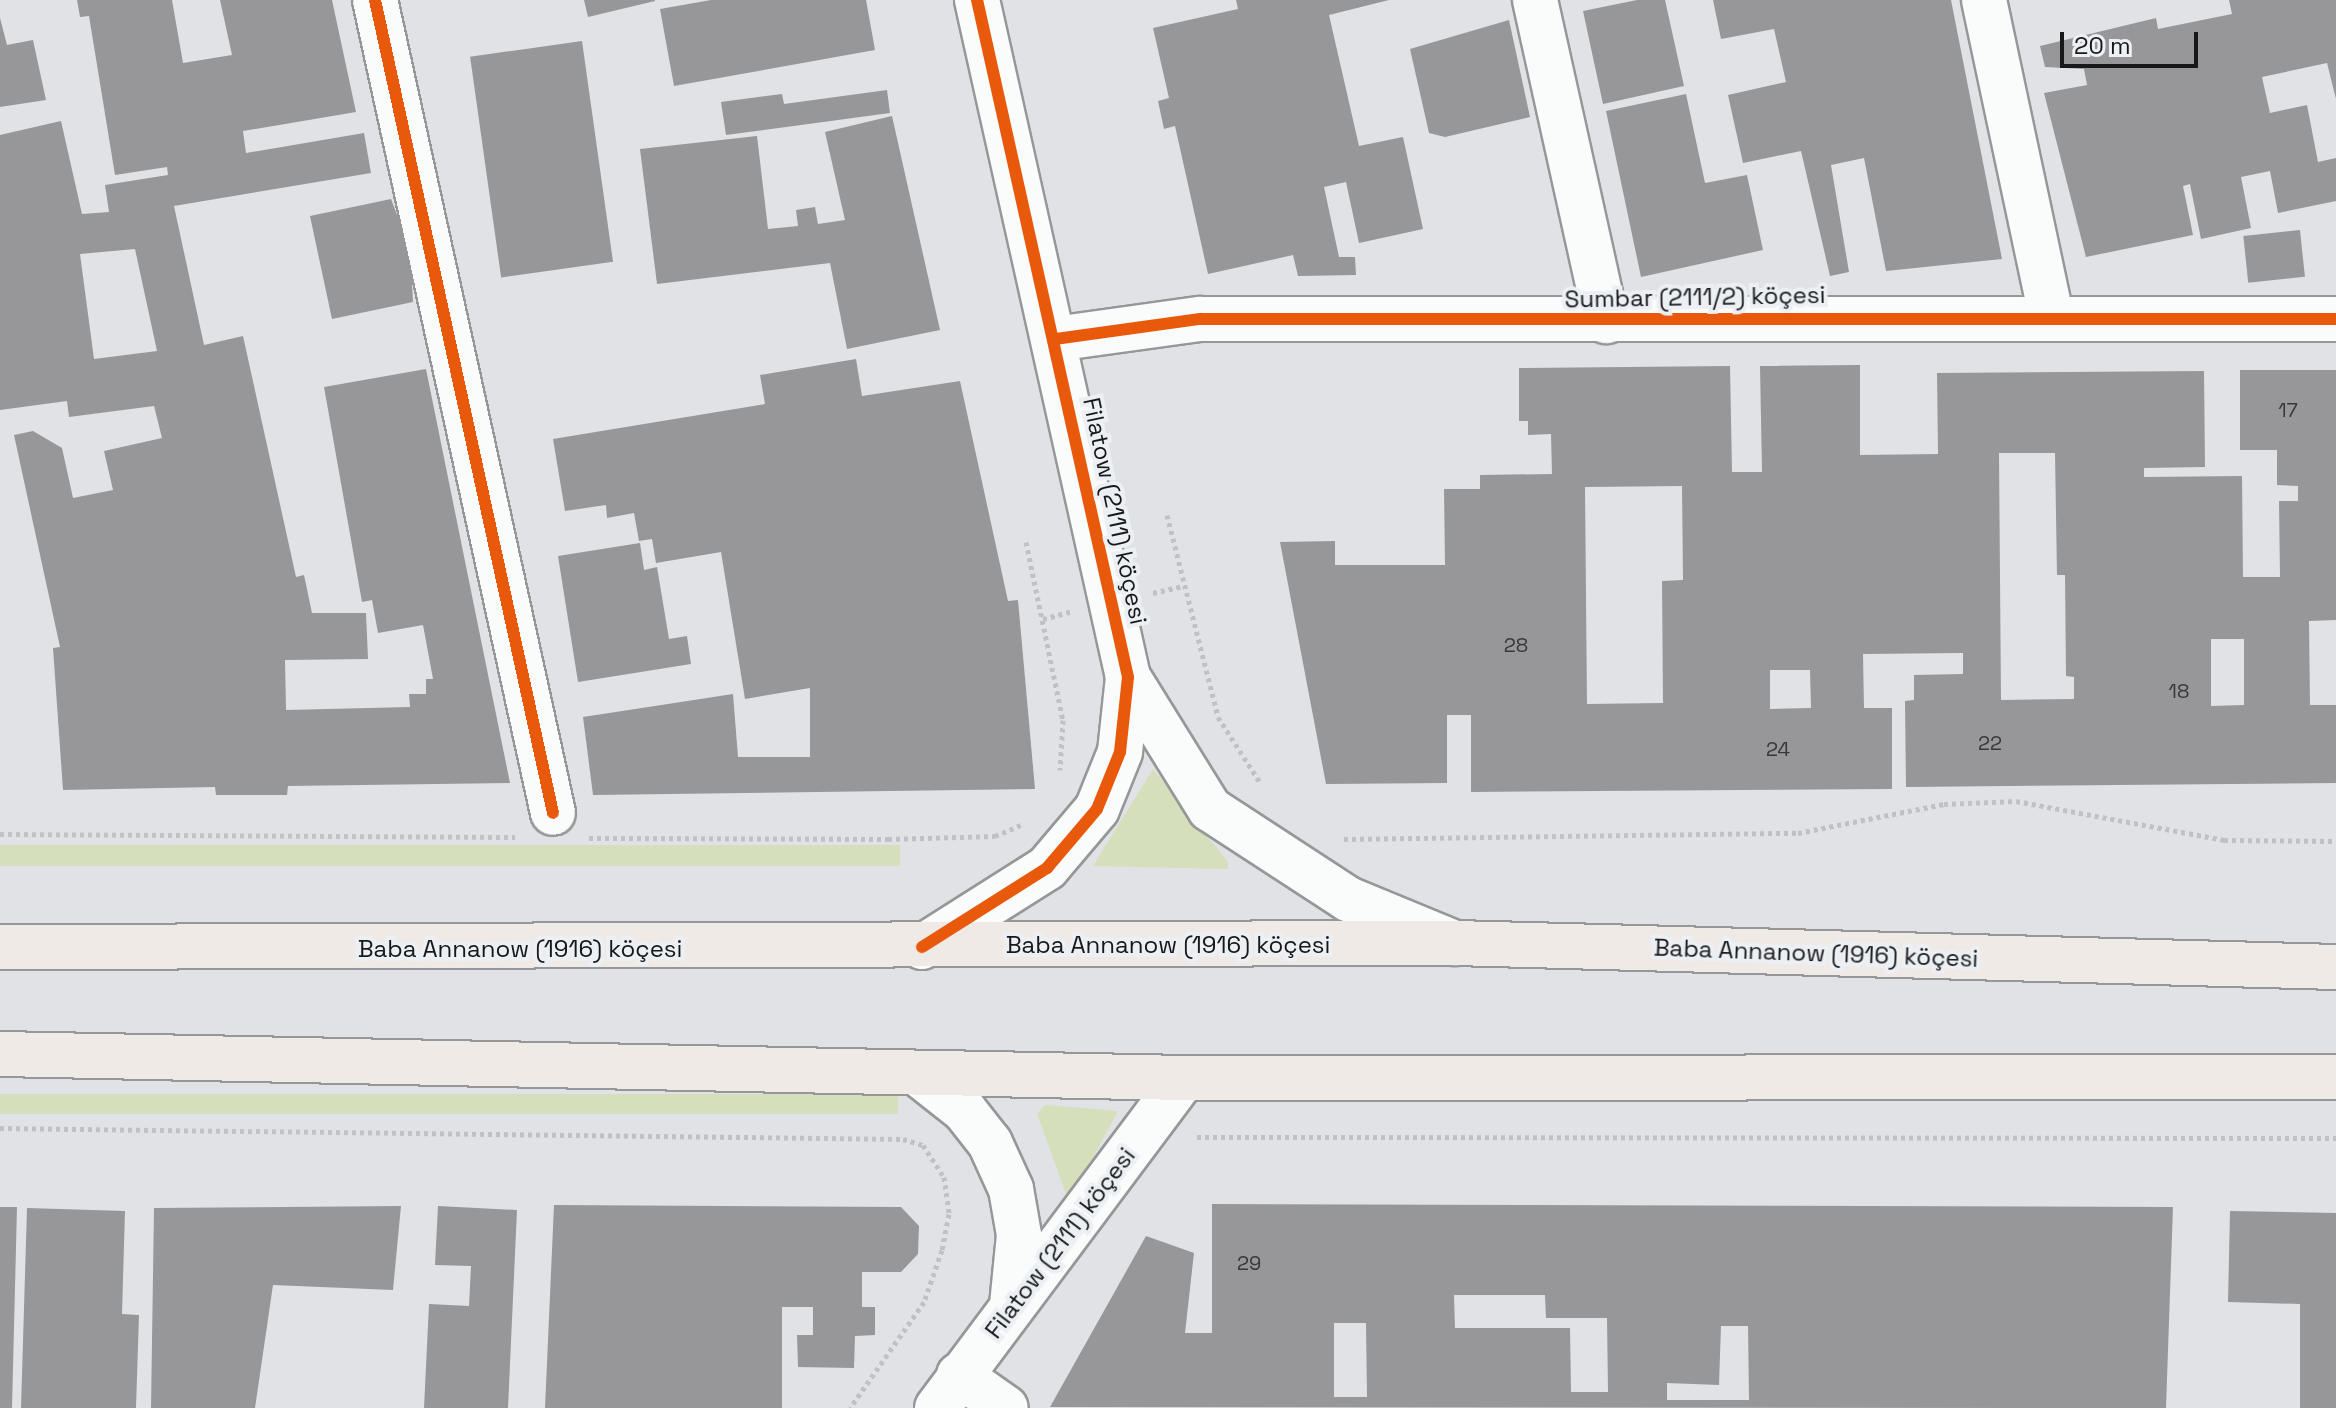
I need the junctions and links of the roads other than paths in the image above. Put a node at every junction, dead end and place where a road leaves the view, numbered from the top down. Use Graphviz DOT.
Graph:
graph roads {
  1 [pos="375,0"];
  2 [pos="977,0"];
  3 [pos="1535,0"];
  4 [pos="1984,0"];
  5 [pos="2051,315"];
  6 [pos="2336,319"];
  7 [pos="1606,321"];
  8 [pos="1055,339"];
  9 [pos="1128,677"];
  10 [pos="549,829"];
  11 [pos="1455,943"];
  12 [pos="0,947"];
  13 [pos="922,947"];
  14 [pos="2336,967"];
  15 [pos="0,1054"];
  16 [pos="917,1073"];
  17 [pos="2336,1077"];
  18 [pos="1184,1078"];
  19 [pos="1012,1306"];
  20 [pos="948,1392"];
  21 [pos="1006,1408"];
  1 -- 10 [label="street"];
  2 -- 8 [label="street, Filatow (2111) köçesi"];
  3 -- 7 [label="street"];
  4 -- 5 [label="street"];
  5 -- 6 [label="street, Sumbar (2111/2) köçesi"];
  5 -- 7 [label="street, Sumbar (2111/2) köçesi"];
  7 -- 8 [label="street, Sumbar (2111/2) köçesi"];
  8 -- 9 [label="street, Filatow (2111) köçesi"];
  9 -- 11 [label="street"];
  9 -- 13 [label="street, Filatow (2111) köçesi"];
  11 -- 13 [label="main road, Baba Annanow (1916) köçesi"];
  11 -- 14 [label="main road, Baba Annanow (1916) köçesi"];
  12 -- 13 [label="main road, Baba Annanow (1916) köçesi"];
  15 -- 16 [label="main road"];
  16 -- 18 [label="main road"];
  16 -- 19 [label="street"];
  17 -- 18 [label="main road"];
  18 -- 19 [label="street, Filatow (2111) köçesi"];
  19 -- 20 [label="street, Filatow (2111) köçesi"];
  20 -- 21 [label="street"];
}
